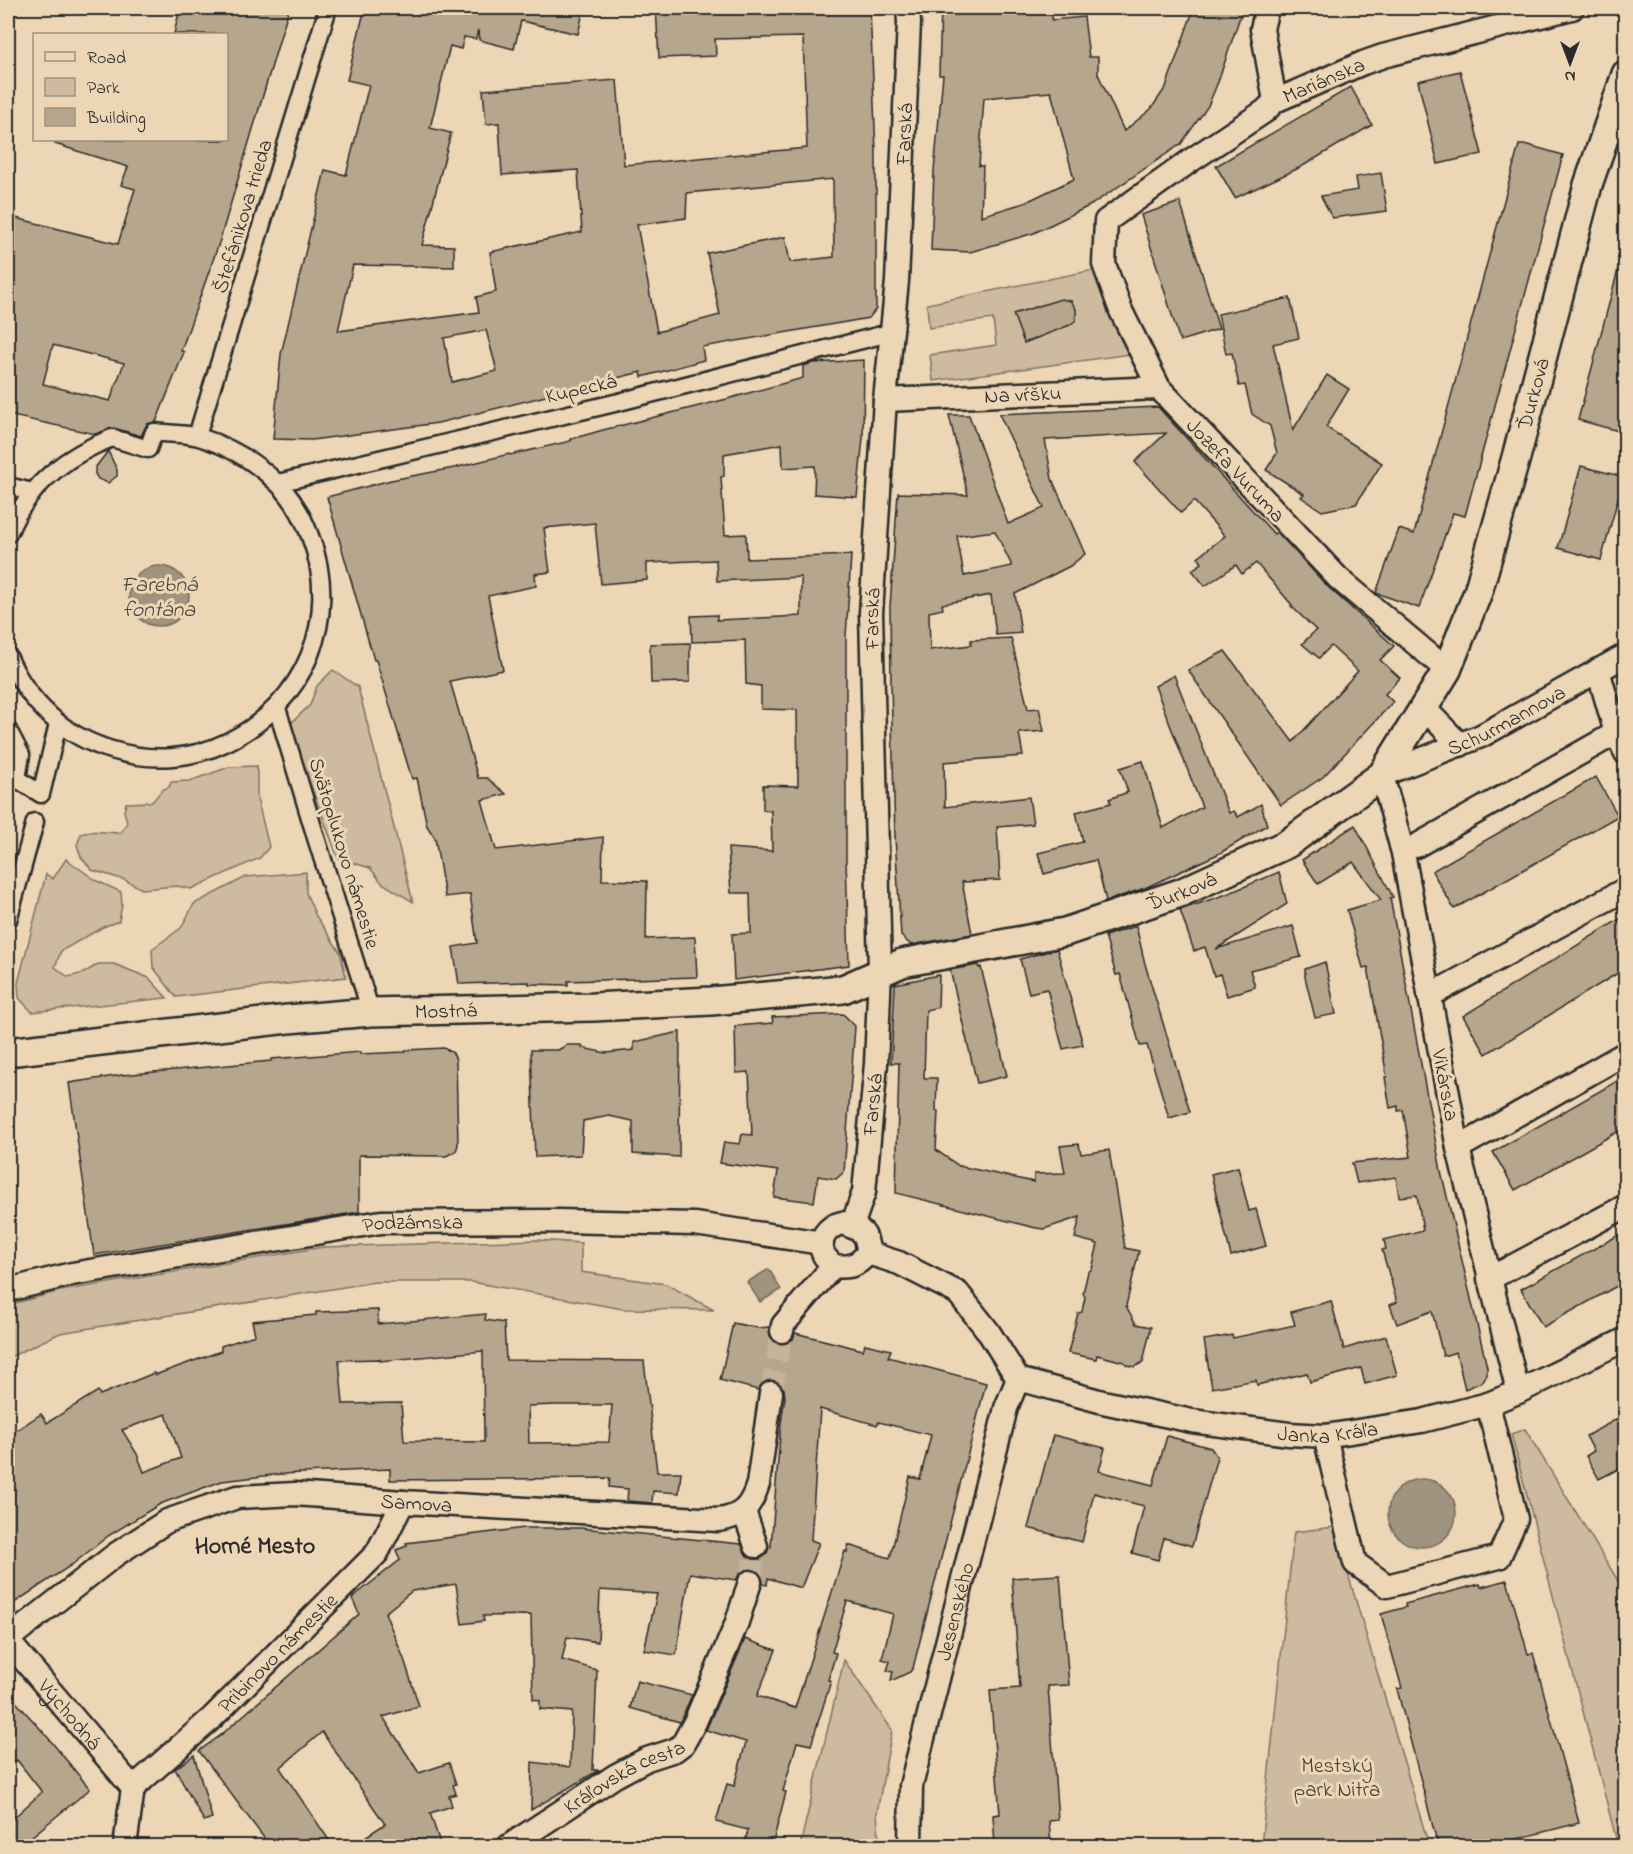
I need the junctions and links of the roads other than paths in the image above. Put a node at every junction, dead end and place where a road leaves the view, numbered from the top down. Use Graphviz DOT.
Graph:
graph roads {
  1 [pos="328,8"];
  2 [pos="908,8"];
  3 [pos="1267,8"];
  4 [pos="1572,8"];
  5 [pos="1626,74"];
  6 [pos="1275,100"];
  7 [pos="1106,221"];
  8 [pos="893,332"];
  9 [pos="1160,388"];
  10 [pos="885,400"];
  11 [pos="197,436"];
  12 [pos="278,483"];
  13 [pos="8,486"];
  14 [pos="32,492"];
  15 [pos="8,534"];
  16 [pos="1626,655"];
  17 [pos="8,656"];
  18 [pos="1447,670"];
  19 [pos="1598,670"];
  20 [pos="277,708"];
  21 [pos="1424,708"];
  22 [pos="58,724"];
  23 [pos="8,730"];
  24 [pos="1621,743"];
  25 [pos="1460,745"];
  26 [pos="1382,776"];
  27 [pos="35,822"];
  28 [pos="1416,846"];
  29 [pos="1626,889"];
  30 [pos="8,920"];
  31 [pos="880,971"];
  32 [pos="1429,996"];
  33 [pos="371,1012"];
  34 [pos="8,1052"];
  35 [pos="1626,1053"];
  36 [pos="1458,1148"];
  37 [pos="1626,1206"];
  38 [pos="852,1226"];
  39 [pos="822,1243"];
  40 [pos="868,1253"];
  41 [pos="833,1266"];
  42 [pos="1489,1280"];
  43 [pos="8,1290"];
  44 [pos="782,1330"];
  45 [pos="1626,1339"];
  46 [pos="1018,1379"];
  47 [pos="1518,1392"];
  48 [pos="771,1393"];
  49 [pos="1488,1404"];
  50 [pos="1325,1436"];
  51 [pos="403,1502"];
  52 [pos="744,1511"];
  53 [pos="756,1546"];
  54 [pos="750,1582"];
  55 [pos="8,1640"];
  56 [pos="133,1788"];
  57 [pos="125,1846"];
  58 [pos="508,1846"];
  59 [pos="910,1846"];
  1 -- 11 [label="street, Štefánikova trieda"];
  2 -- 8 [label="street, Farská"];
  3 -- 6 [label="street"];
  4 -- 6 [label="street, Mariánska"];
  5 -- 18 [label="street, Ďurková"];
  6 -- 7 [label="street, Mariánska"];
  7 -- 9 [label="street, Jozefa Vuruma"];
  8 -- 10 [label="street, Farská"];
  8 -- 12 [label="street, Kupecká"];
  9 -- 10 [label="street, Na vŕšku"];
  9 -- 18 [label="street, Jozefa Vuruma"];
  10 -- 31 [label="street, Farská"];
  11 -- 12 [label="street"];
  11 -- 14 [label="street"];
  12 -- 20 [label="street"];
  13 -- 14 [label="street"];
  14 -- 15 [label="street"];
  16 -- 19 [label="street, Schurmannova"];
  17 -- 22 [label="street"];
  18 -- 21 [label="street, Ďurková"];
  19 -- 24 [label="street"];
  19 -- 25 [label="street, Schurmannova"];
  20 -- 22 [label="street"];
  20 -- 33 [label="street, Svätoplukovo námestie"];
  21 -- 25 [label="street"];
  21 -- 26 [label="street, Ďurková"];
  22 -- 23 [label="street"];
  24 -- 28 [label="street"];
  25 -- 26 [label="street, Schurmannova"];
  26 -- 31 [label="street, Ďurková"];
  26 -- 32 [label="street, Vikárska"];
  27 -- 30 [label="street"];
  29 -- 32 [label="street"];
  31 -- 33 [label="street, Mostná"];
  31 -- 38 [label="street, Farská"];
  32 -- 36 [label="street, Vikárska"];
  33 -- 34 [label="street, Mostná"];
  35 -- 36 [label="street"];
  36 -- 42 [label="street, Vikárska"];
  37 -- 42 [label="street"];
  38 -- 39 [label="street"];
  38 -- 40 [label="street"];
  39 -- 41 [label="street"];
  39 -- 43 [label="street, Podzámska"];
  40 -- 41 [label="street"];
  40 -- 46 [label="street"];
  41 -- 44 [label="street"];
  42 -- 47 [label="street, Vikárska"];
  45 -- 47 [label="street, Janka Kráľa"];
  46 -- 50 [label="street, Janka Kráľa"];
  46 -- 59 [label="street, Jesenského"];
  47 -- 49 [label="street, Janka Kráľa"];
  48 -- 52 [label="street"];
  49 -- 50 [label="street, Janka Kráľa"];
  49 -- 50 [label="street"];
  51 -- 52 [label="street, Samova"];
  51 -- 55 [label="street, Samova"];
  51 -- 56 [label="street, Pribinovo námestie"];
  52 -- 53 [label="street"];
  54 -- 58 [label="street, Kráľovská cesta"];
  55 -- 56 [label="street, Východná"];
  56 -- 57 [label="street"];
}
